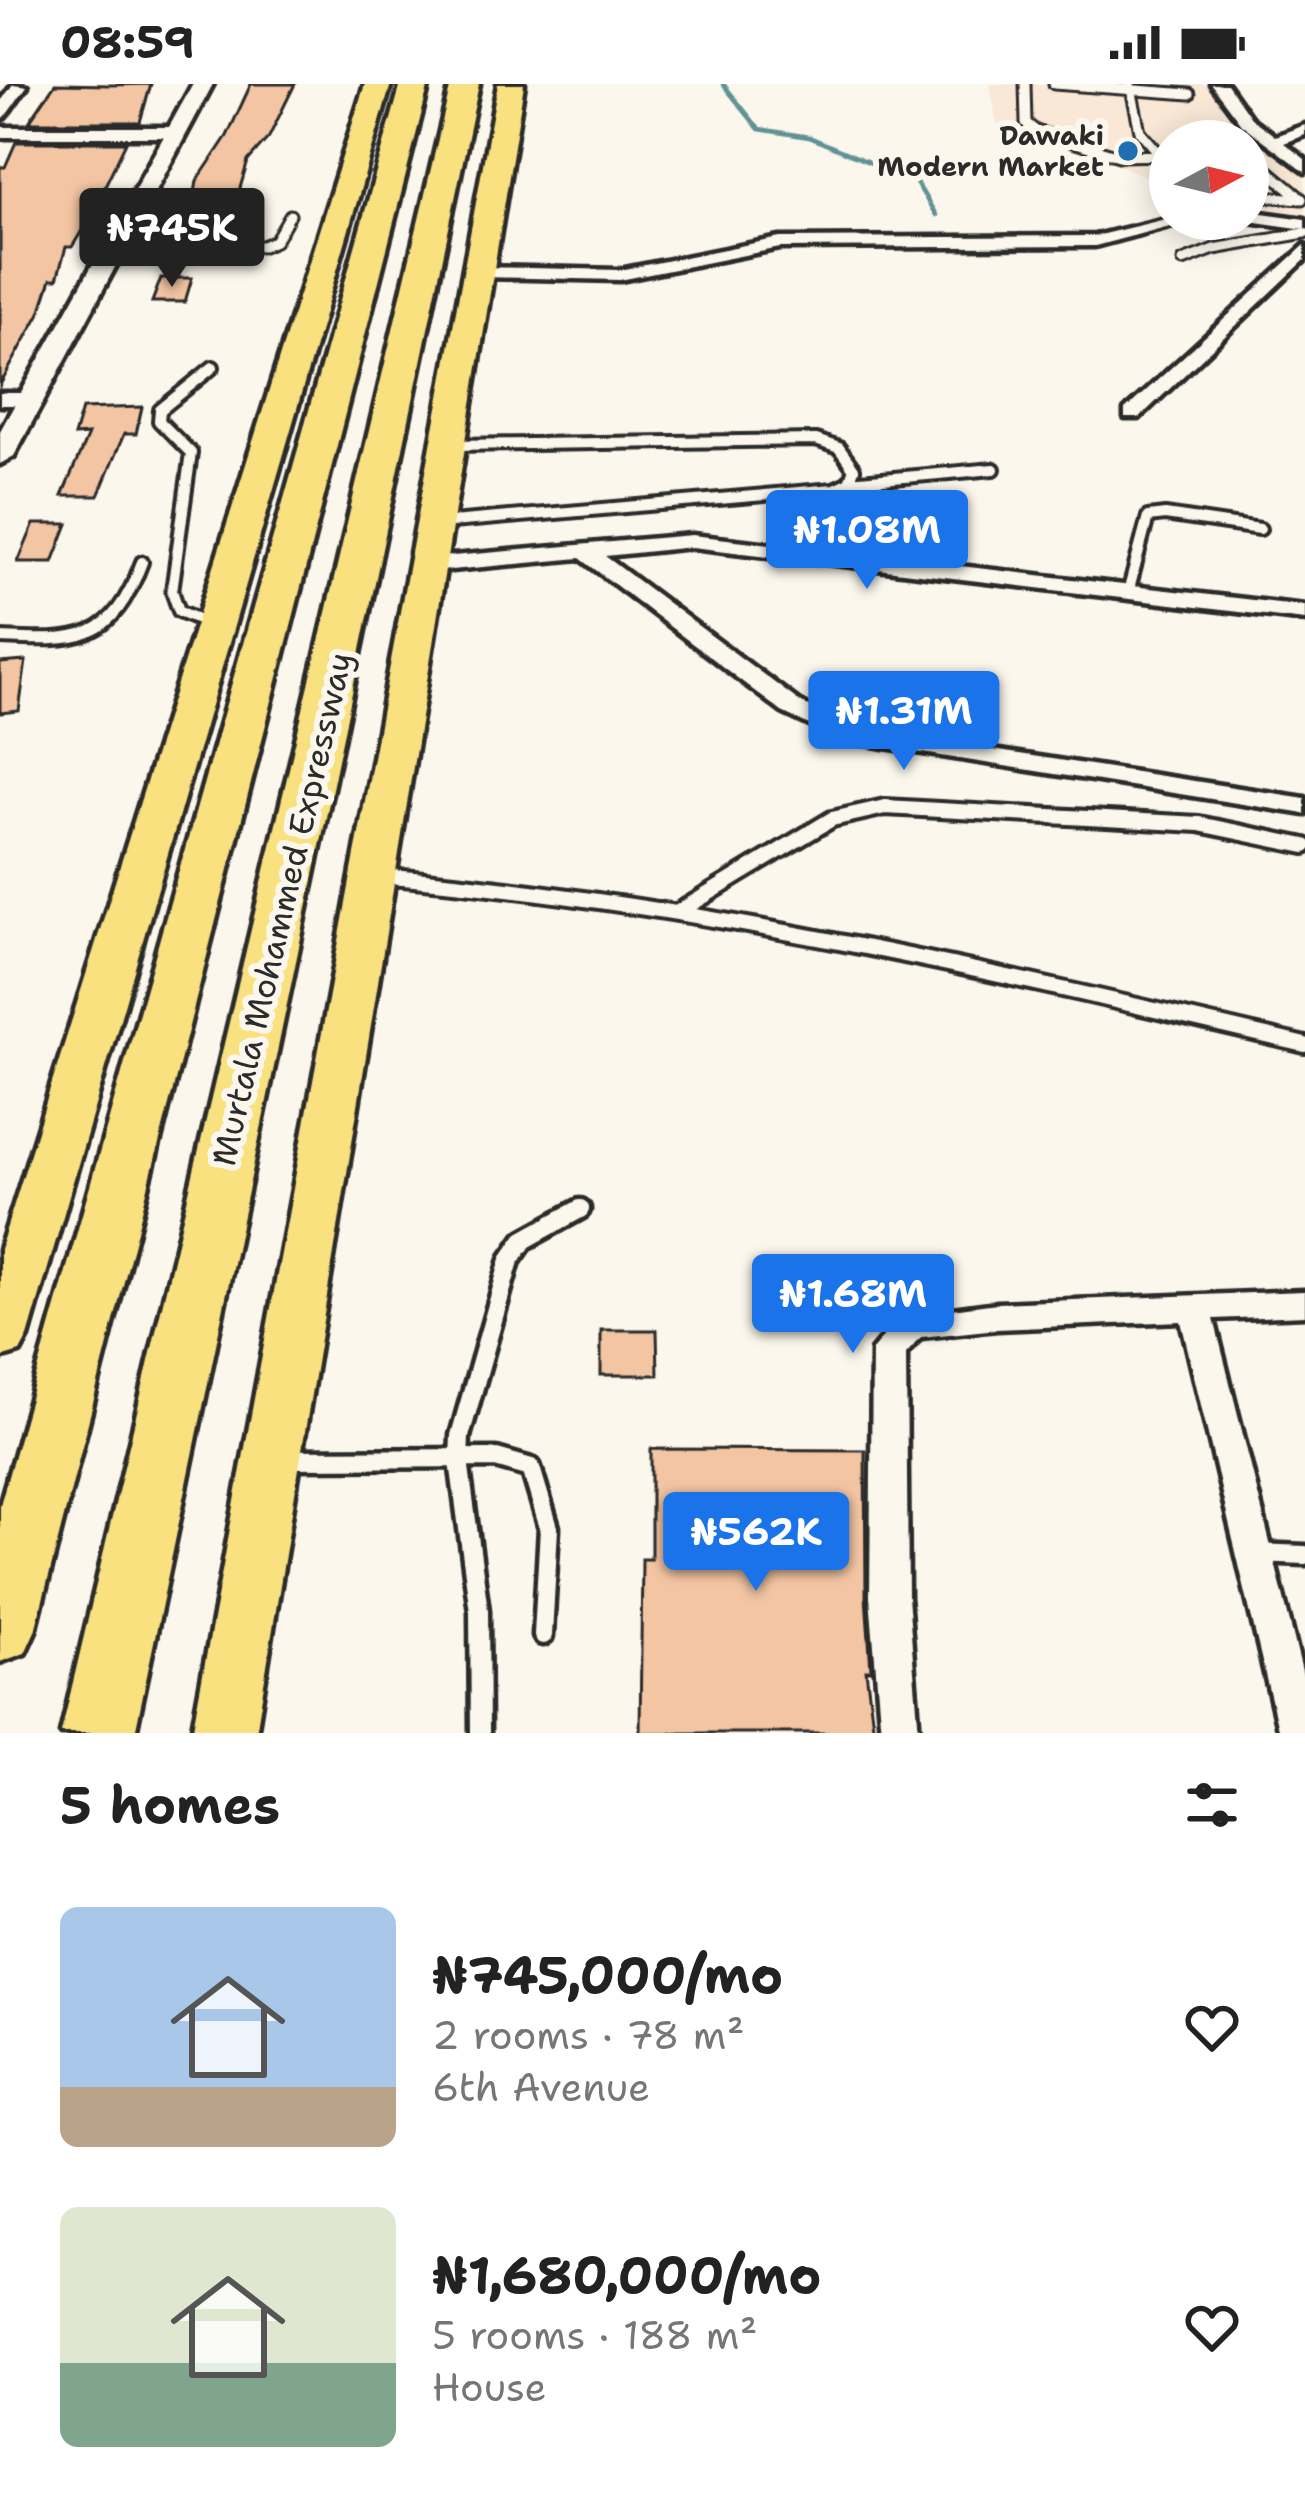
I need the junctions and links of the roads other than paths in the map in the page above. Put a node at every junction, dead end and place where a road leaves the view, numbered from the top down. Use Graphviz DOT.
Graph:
graph roads {
  1 [pos="203,84"];
  2 [pos="382,84"];
  3 [pos="415,84"];
  4 [pos="465,84"];
  5 [pos="507,84"];
  6 [pos="1025,84"];
  7 [pos="1054,84"];
  8 [pos="1219,84"];
  9 [pos="19,86"];
  10 [pos="1130,87"];
  11 [pos="1190,94"];
  12 [pos="0,115"];
  13 [pos="1305,130"];
  14 [pos="178,131"];
  15 [pos="0,132"];
  16 [pos="1275,144"];
  17 [pos="1269,146"];
  18 [pos="1149,147"];
  19 [pos="451,149"];
  20 [pos="396,156"];
  21 [pos="1149,156"];
  22 [pos="1305,167"];
  23 [pos="1269,168"];
  24 [pos="1269,198"];
  25 [pos="290,215"];
  26 [pos="1269,221"];
  27 [pos="1149,228"];
  28 [pos="1305,229"];
  29 [pos="117,243"];
  30 [pos="1305,250"];
  31 [pos="1183,261"];
  32 [pos="482,272"];
  33 [pos="213,367"];
  34 [pos="0,399"];
  35 [pos="33,399"];
  36 [pos="1132,414"];
  37 [pos="451,446"];
  38 [pos="0,456"];
  39 [pos="994,469"];
  40 [pos="849,482"];
  41 [pos="1260,529"];
  42 [pos="433,544"];
  43 [pos="581,549"];
  44 [pos="142,562"];
  45 [pos="1128,593"];
  46 [pos="1305,613"];
  47 [pos="215,626"];
  48 [pos="0,638"];
  49 [pos="1305,806"];
  50 [pos="1305,846"];
  51 [pos="375,875"];
  52 [pos="678,912"];
  53 [pos="1305,1045"];
  54 [pos="580,1209"];
  55 [pos="1305,1303"];
  56 [pos="1195,1310"];
  57 [pos="0,1337"];
  58 [pos="456,1457"];
  59 [pos="271,1459"];
  60 [pos="1256,1553"];
  61 [pos="1305,1555"];
  62 [pos="0,1631"];
  63 [pos="544,1635"];
  64 [pos="98,1733"];
  65 [pos="224,1733"];
  66 [pos="480,1733"];
  67 [pos="900,1733"];
  68 [pos="1298,1733"];
  1 -- 14 [label="street"];
  2 -- 20 [label="highway"];
  2 -- 47 [label="highway"];
  3 -- 20 [label="highway"];
  4 -- 19 [label="highway, Murtala Mohammed Expressway"];
  5 -- 19 [label="highway"];
  5 -- 32 [label="highway"];
  6 -- 21 [label="lane"];
  7 -- 10 [label="lane"];
  8 -- 16 [label="street"];
  9 -- 12 [label="street"];
  10 -- 11 [label="lane"];
  10 -- 18 [label="lane"];
  13 -- 16 [label="street"];
  14 -- 15 [label="street"];
  14 -- 29 [label="street"];
  16 -- 17 [label="lane"];
  16 -- 22 [label="street"];
  19 -- 64 [label="highway, Murtala Mohammed Expressway"];
  20 -- 62 [label="highway"];
  23 -- 24 [label="lane"];
  25 -- 29 [label="lane"];
  26 -- 28 [label="street"];
  27 -- 32 [label="street"];
  28 -- 31 [label="lane"];
  29 -- 35 [label="street"];
  30 -- 36 [label="street"];
  32 -- 37 [label="highway"];
  33 -- 47 [label="lane"];
  34 -- 35 [label="street"];
  35 -- 38 [label="street"];
  37 -- 40 [label="lane"];
  37 -- 42 [label="highway"];
  39 -- 40 [label="lane"];
  40 -- 42 [label="lane"];
  41 -- 45 [label="lane"];
  42 -- 43 [label="street"];
  42 -- 51 [label="highway"];
  43 -- 45 [label="street"];
  43 -- 49 [label="street"];
  44 -- 48 [label="lane"];
  45 -- 46 [label="street"];
  47 -- 57 [label="highway"];
  50 -- 52 [label="lane"];
  51 -- 52 [label="lane"];
  51 -- 59 [label="highway"];
  52 -- 53 [label="lane"];
  54 -- 58 [label="lane"];
  55 -- 56 [label="street"];
  56 -- 60 [label="street"];
  56 -- 67 [label="street"];
  58 -- 59 [label="lane"];
  58 -- 63 [label="lane"];
  58 -- 66 [label="lane"];
  59 -- 65 [label="highway"];
  60 -- 61 [label="lane"];
  60 -- 68 [label="street"];
}
